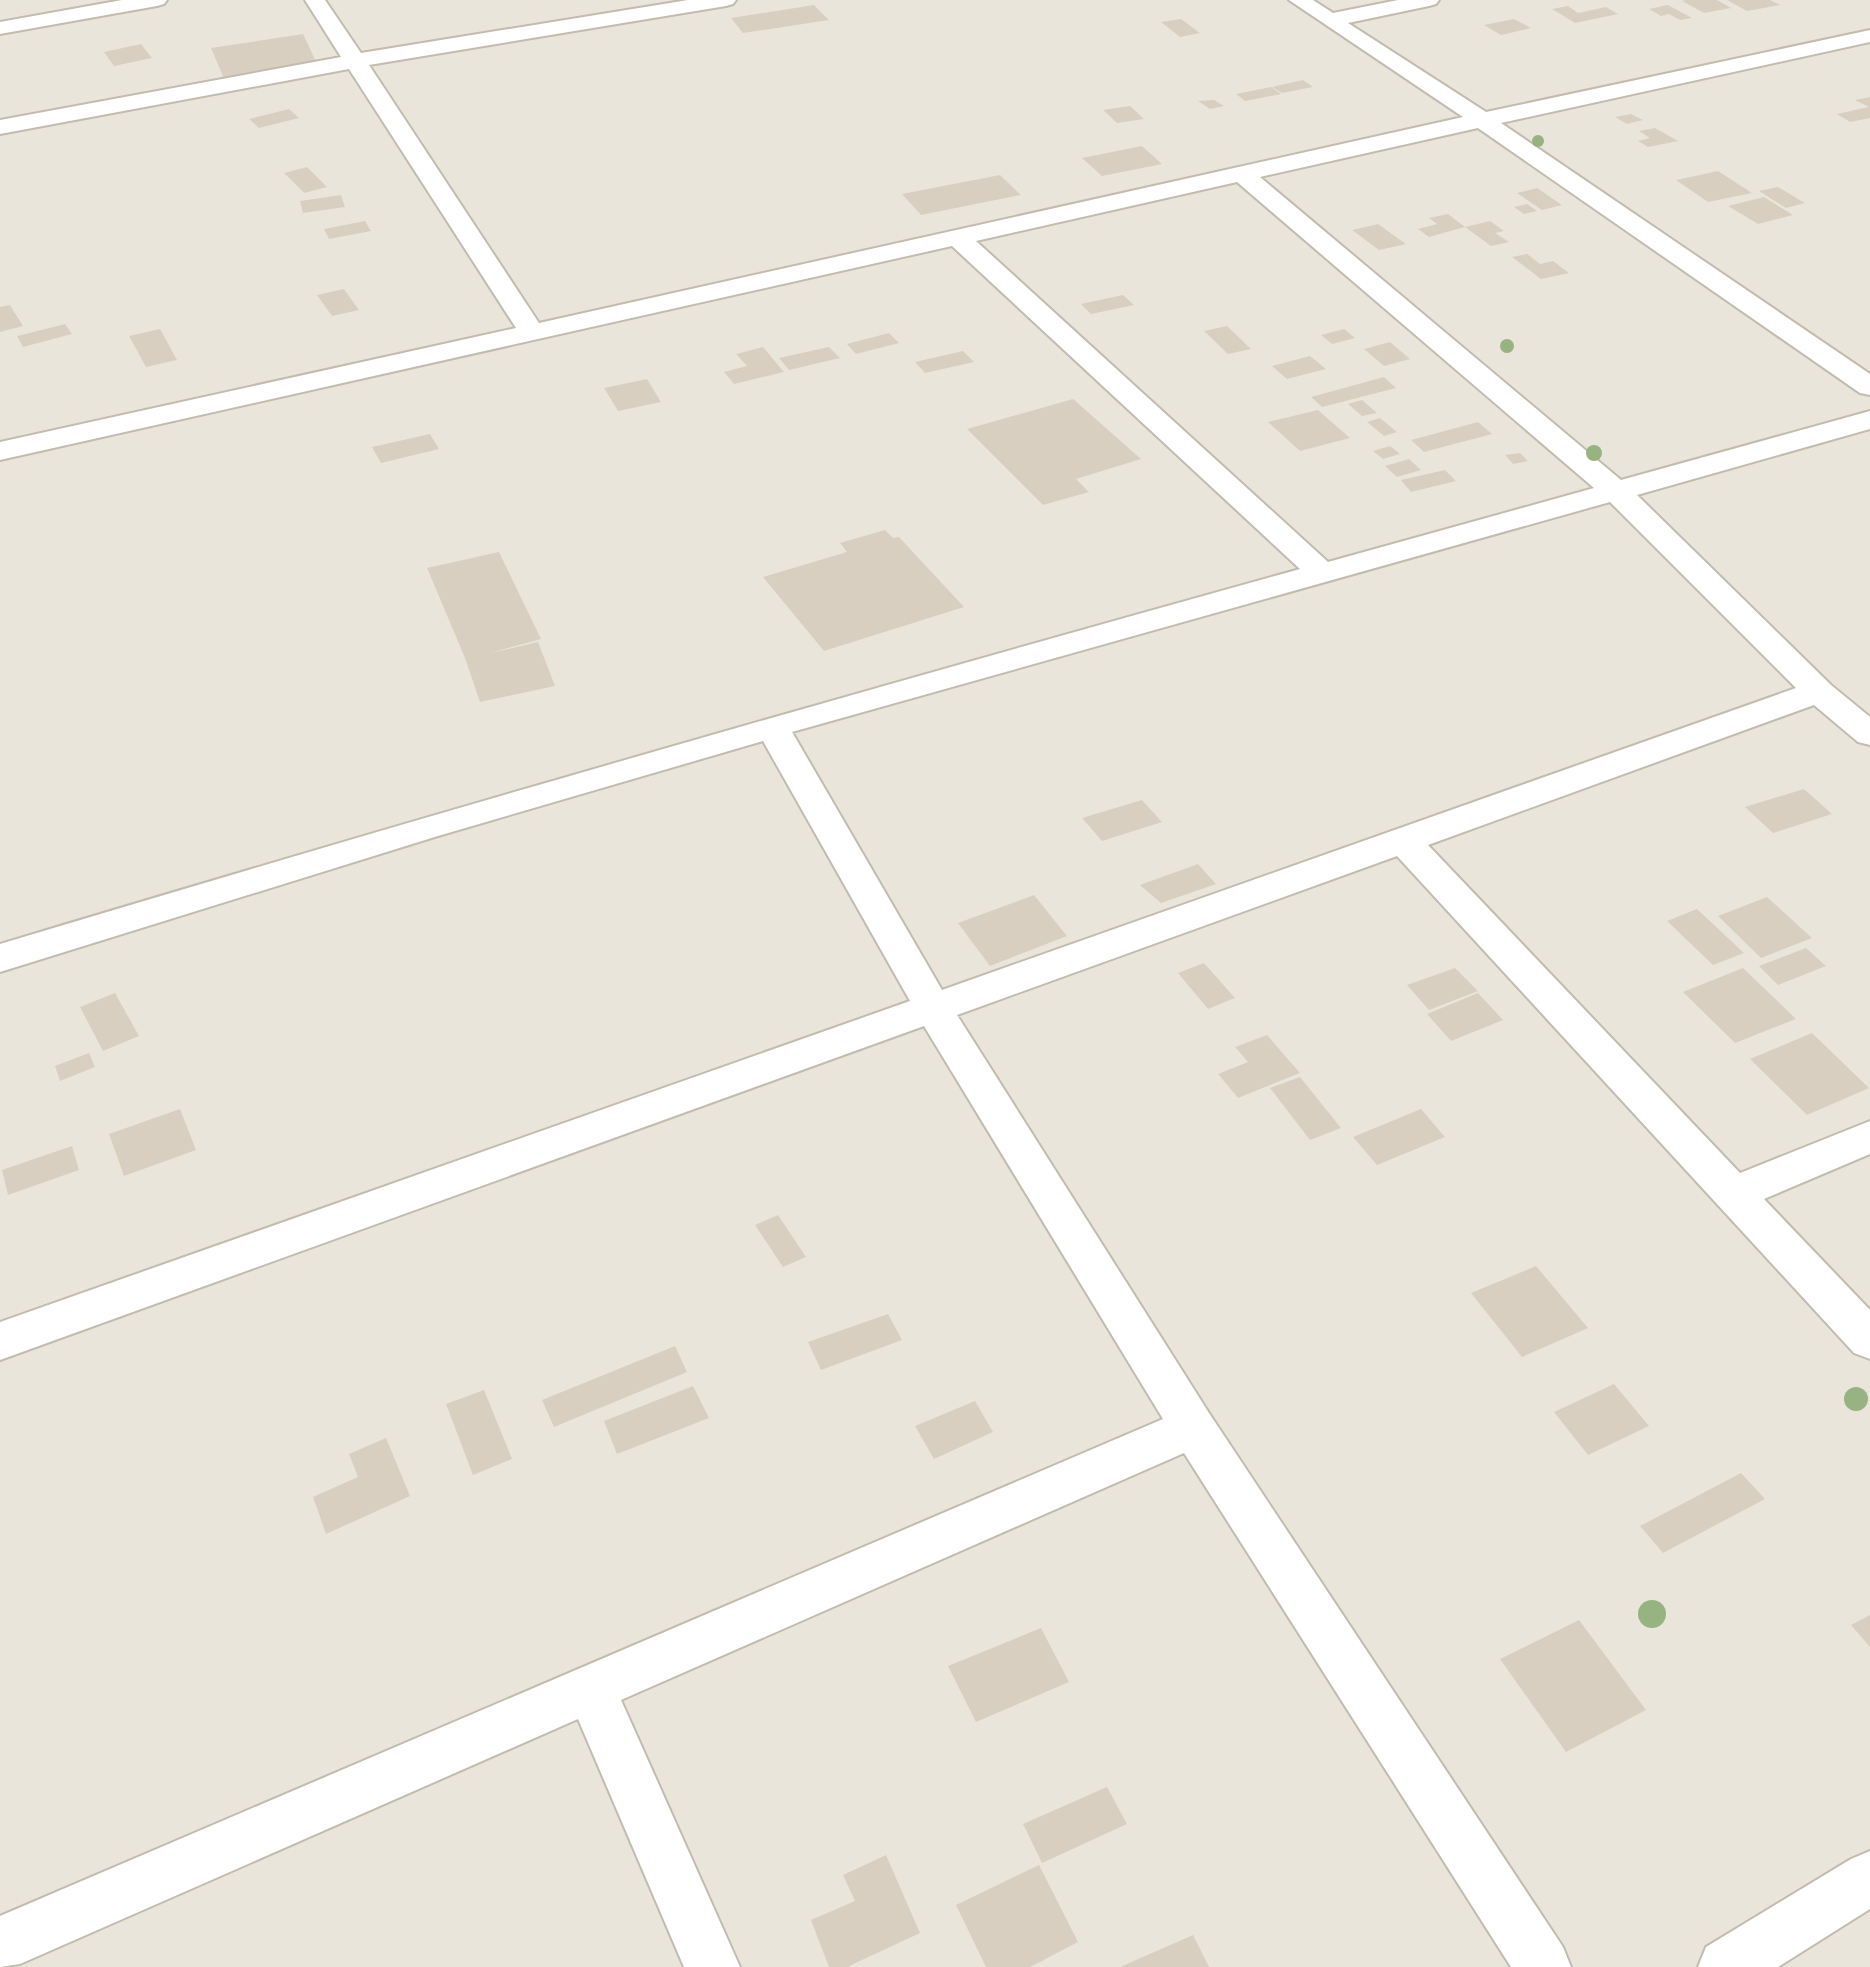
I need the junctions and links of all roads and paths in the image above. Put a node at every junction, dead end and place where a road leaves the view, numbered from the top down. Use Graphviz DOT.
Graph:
graph roads {
  1 [pos="157,0"];
  2 [pos="315,0"];
  3 [pos="726,0"];
  4 [pos="1299,0"];
  5 [pos="1429,0"];
  6 [pos="1330,20"];
  7 [pos="0,27"];
  8 [pos="1870,36"];
  9 [pos="355,61"];
  10 [pos="1482,120"];
  11 [pos="0,127"];
  12 [pos="1242,174"];
  13 [pos="957,237"];
  14 [pos="532,332"];
  15 [pos="1870,387"];
  16 [pos="1870,420"];
  17 [pos="0,451"];
  18 [pos="1616,491"];
  19 [pos="1322,573"];
  20 [pos="1819,692"];
  21 [pos="772,727"];
  22 [pos="1870,734"];
  23 [pos="1404,840"];
  24 [pos="0,958"];
  25 [pos="933,1008"];
  26 [pos="1870,1137"];
  27 [pos="1735,1193"];
  28 [pos="1870,1340"];
  29 [pos="0,1341"];
  30 [pos="1193,1427"];
  31 [pos="590,1688"];
  32 [pos="1870,1878"];
  33 [pos="0,1944"];
  34 [pos="712,1967"];
  35 [pos="1543,1967"];
  36 [pos="1726,1967"];
  1 -- 7 [label="street"];
  2 -- 9 [label="street"];
  3 -- 9 [label="street"];
  4 -- 6 [label="street"];
  5 -- 6 [label="street"];
  6 -- 10 [label="street"];
  8 -- 10 [label="street"];
  9 -- 11 [label="street"];
  9 -- 14 [label="street"];
  10 -- 12 [label="street"];
  10 -- 15 [label="street"];
  12 -- 13 [label="street"];
  12 -- 18 [label="street"];
  13 -- 14 [label="street"];
  13 -- 19 [label="street"];
  14 -- 17 [label="street"];
  16 -- 18 [label="street"];
  18 -- 19 [label="street"];
  18 -- 20 [label="street"];
  19 -- 21 [label="street"];
  20 -- 22 [label="street"];
  20 -- 23 [label="street"];
  21 -- 24 [label="street"];
  21 -- 25 [label="street"];
  23 -- 25 [label="street"];
  23 -- 27 [label="street"];
  25 -- 29 [label="street"];
  25 -- 30 [label="street"];
  26 -- 27 [label="street"];
  27 -- 28 [label="street"];
  30 -- 31 [label="street"];
  30 -- 35 [label="street"];
  31 -- 33 [label="street"];
  31 -- 34 [label="street"];
  32 -- 36 [label="street"];
}
